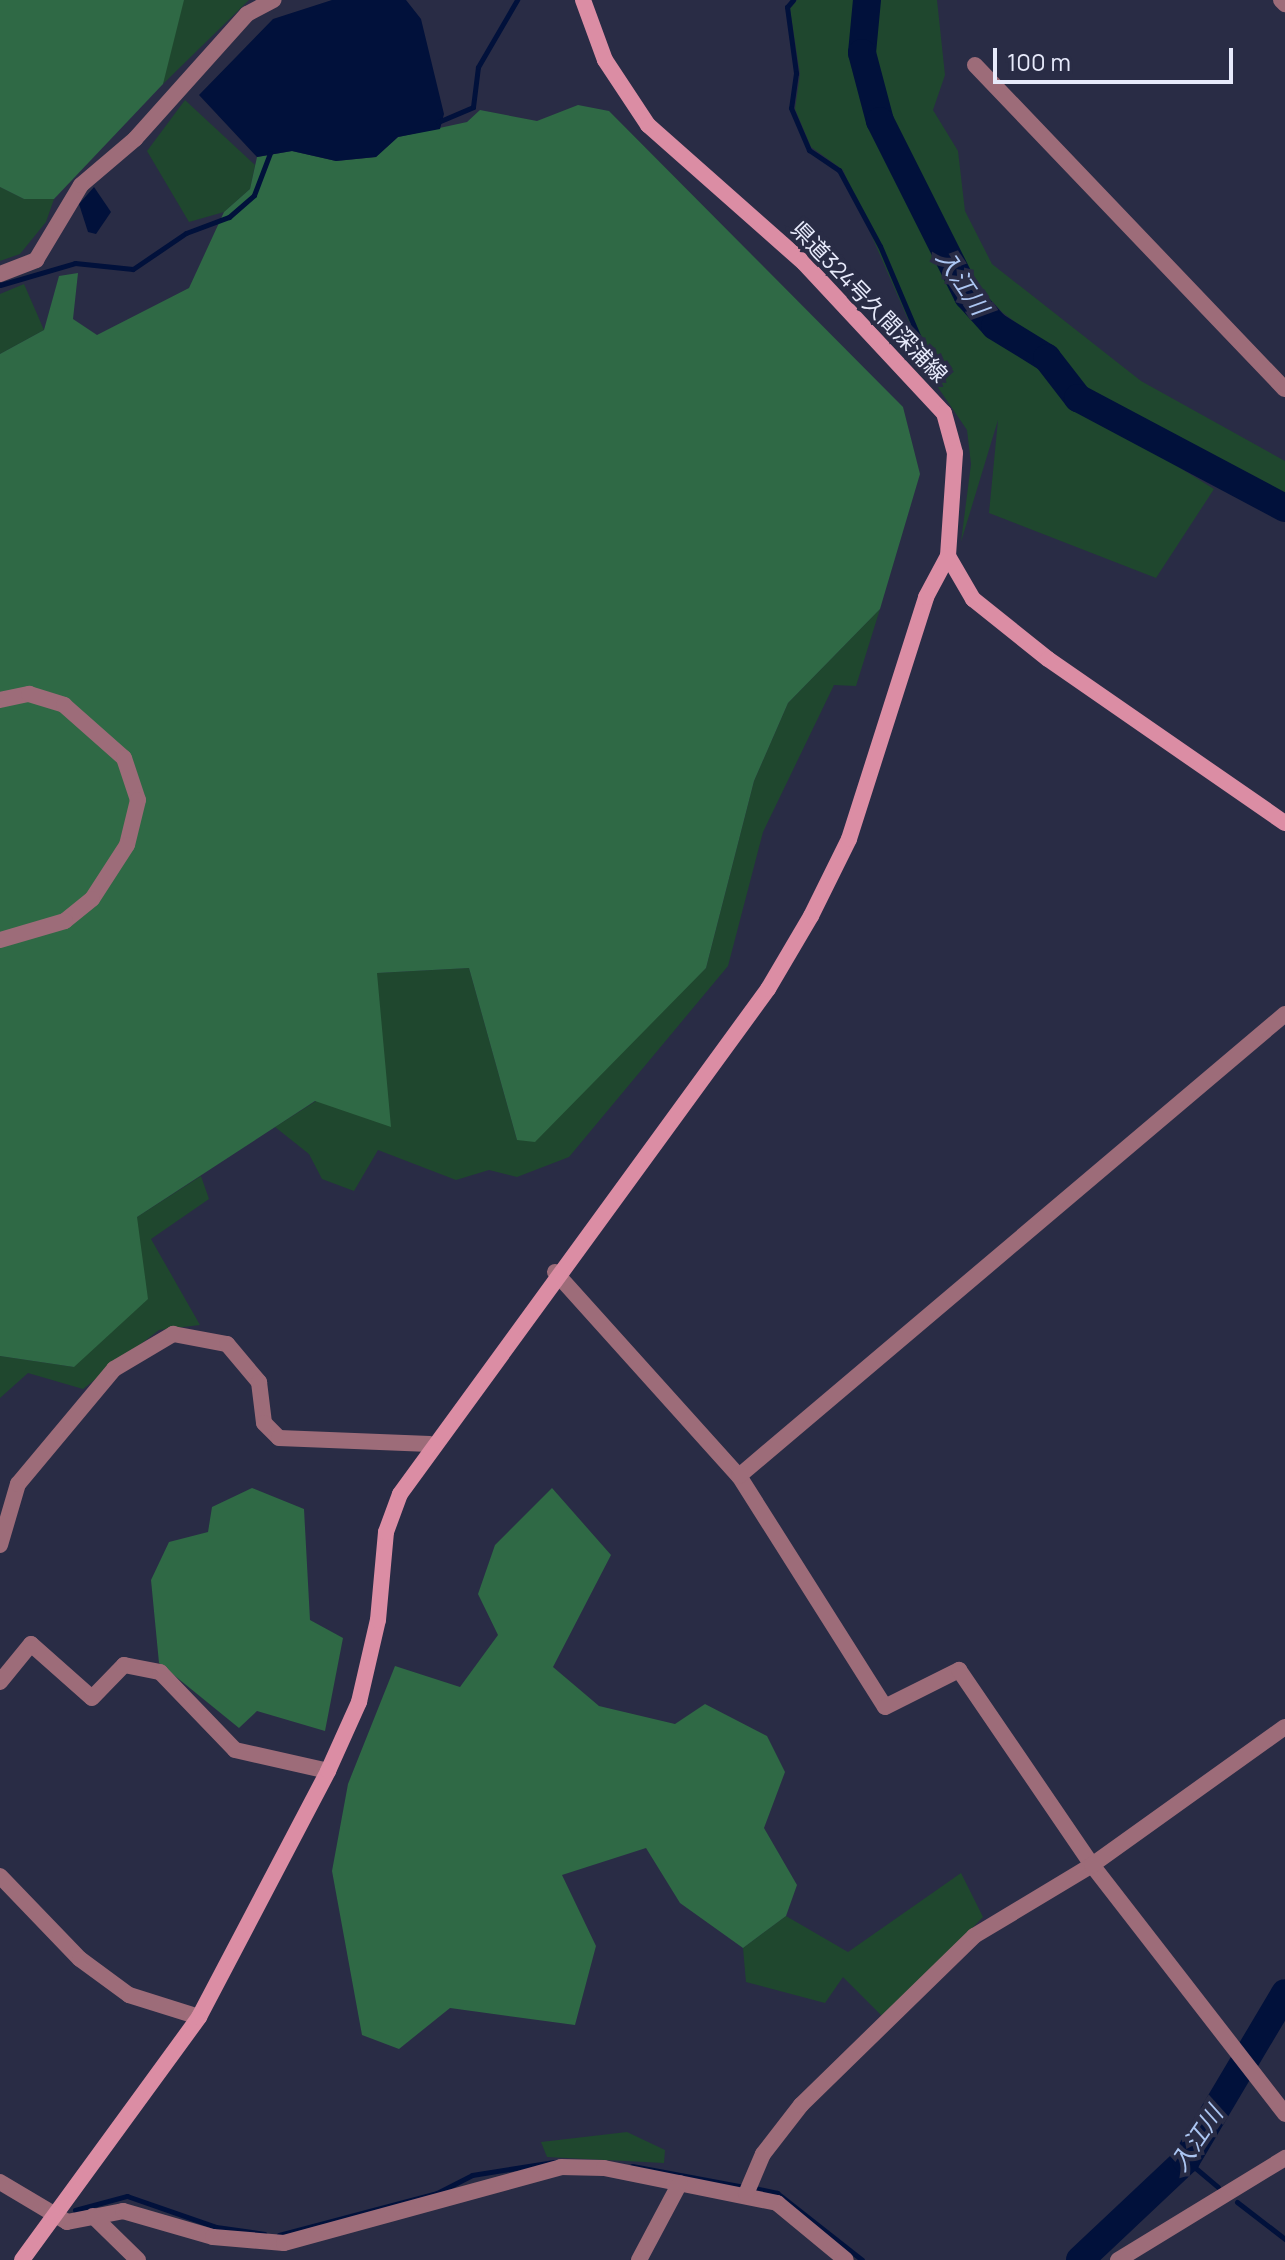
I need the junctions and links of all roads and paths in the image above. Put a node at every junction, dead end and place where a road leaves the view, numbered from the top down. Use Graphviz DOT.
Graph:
graph roads {
  1 [pos="273,0"];
  2 [pos="583,0"];
  3 [pos="975,65"];
  4 [pos="0,274"];
  5 [pos="1285,389"];
  6 [pos="948,556"];
  7 [pos="0,700"];
  8 [pos="1285,823"];
  9 [pos="0,940"];
  10 [pos="1285,1014"];
  11 [pos="555,1272"];
  12 [pos="430,1444"];
  13 [pos="739,1476"];
  14 [pos="0,1545"];
  15 [pos="0,1682"];
  16 [pos="1285,1727"];
  17 [pos="328,1771"];
  18 [pos="1092,1865"];
  19 [pos="0,1876"];
  20 [pos="199,2017"];
  21 [pos="1285,2114"];
  22 [pos="1285,2158"];
  23 [pos="0,2182"];
  24 [pos="680,2183"];
  25 [pos="746,2194"];
  26 [pos="93,2216"];
  27 [pos="54,2217"];
  28 [pos="22,2260"];
  29 [pos="138,2260"];
  30 [pos="639,2260"];
  31 [pos="846,2260"];
  32 [pos="1118,2260"];
  1 -- 4 [label="street"];
  2 -- 6 [label="street, 県道324号久間深浦線"];
  3 -- 5 [label="street"];
  6 -- 8 [label="street"];
  6 -- 11 [label="street"];
  7 -- 9 [label="street"];
  10 -- 13 [label="street"];
  11 -- 12 [label="street"];
  11 -- 13 [label="street"];
  12 -- 14 [label="street"];
  12 -- 17 [label="street"];
  13 -- 18 [label="street"];
  15 -- 17 [label="street"];
  16 -- 18 [label="street"];
  17 -- 20 [label="street"];
  18 -- 21 [label="street"];
  18 -- 25 [label="street"];
  19 -- 20 [label="street"];
  20 -- 27 [label="street"];
  22 -- 32 [label="street"];
  23 -- 27 [label="street"];
  24 -- 25 [label="street"];
  24 -- 26 [label="street"];
  24 -- 30 [label="street"];
  25 -- 31 [label="street"];
  26 -- 27 [label="street"];
  26 -- 29 [label="street"];
  27 -- 28 [label="street"];
}
